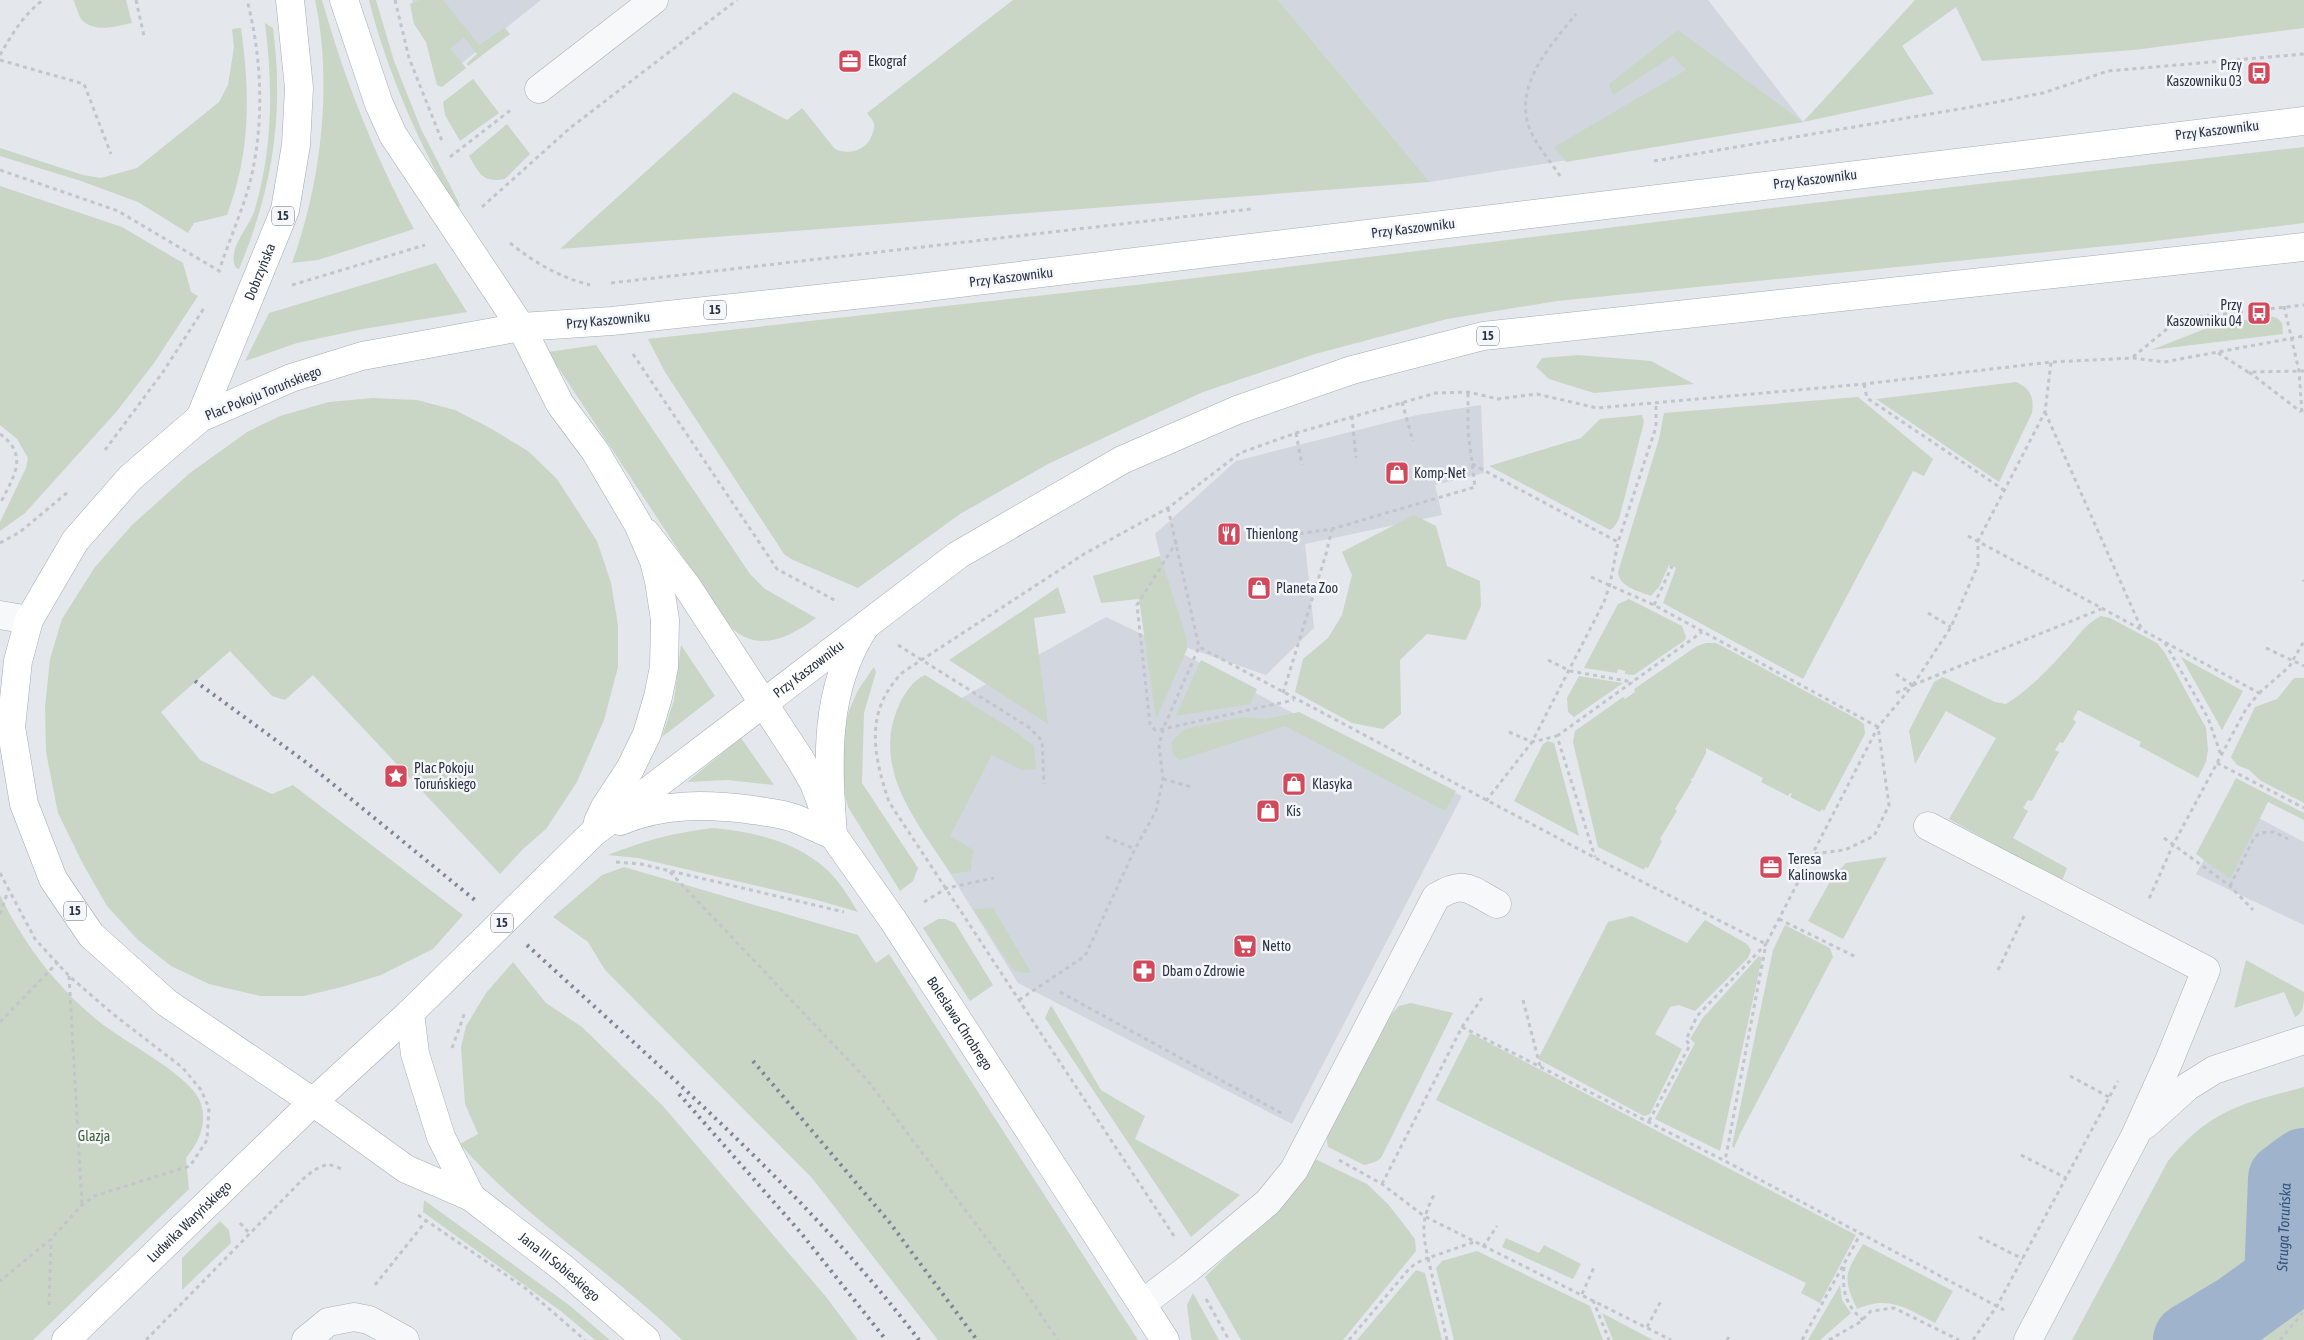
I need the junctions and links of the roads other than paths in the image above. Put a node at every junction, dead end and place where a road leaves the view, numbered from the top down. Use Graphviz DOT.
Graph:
graph roads {
  1 [pos="290,0"];
  2 [pos="344,0"];
  3 [pos="654,0"];
  4 [pos="539,89"];
  5 [pos="2304,120"];
  6 [pos="2304,247"];
  7 [pos="521,327"];
  8 [pos="200,418"];
  9 [pos="638,524"];
  10 [pos="0,615"];
  11 [pos="29,620"];
  12 [pos="867,623"];
  13 [pos="763,702"];
  14 [pos="1928,826"];
  15 [pos="593,833"];
  16 [pos="833,835"];
  17 [pos="1497,904"];
  18 [pos="410,1013"];
  19 [pos="2304,1040"];
  20 [pos="313,1102"];
  21 [pos="2135,1136"];
  22 [pos="471,1197"];
  23 [pos="1143,1303"];
  24 [pos="66,1340"];
  25 [pos="306,1340"];
  26 [pos="404,1340"];
  27 [pos="646,1340"];
  28 [pos="1165,1340"];
  29 [pos="2028,1340"];
  1 -- 8 [label="main road, Dobrzyńska / 15"];
  2 -- 7 [label="main road"];
  3 -- 4 [label="street"];
  5 -- 7 [label="main road, Przy Kaszowniku / 15"];
  6 -- 12 [label="main road, Przy Kaszowniku / 15"];
  7 -- 8 [label="main road, Plac Pokoju Toruńskiego"];
  7 -- 9 [label="main road"];
  8 -- 11 [label="main road, Plac Pokoju Toruńskiego / 15"];
  9 -- 13 [label="main road, Bolesława Chrobrego"];
  9 -- 15 [label="main road"];
  10 -- 11 [label="street"];
  11 -- 20 [label="main road, Plac Pokoju Toruńskiego / 15"];
  12 -- 13 [label="main road, Przy Kaszowniku / 15"];
  12 -- 16 [label="main road"];
  13 -- 15 [label="main road, 15"];
  13 -- 16 [label="main road, Bolesława Chrobrego"];
  14 -- 21 [label="street"];
  15 -- 16 [label="main road"];
  15 -- 18 [label="main road, 15"];
  16 -- 23 [label="main road, Bolesława Chrobrego"];
  17 -- 23 [label="street"];
  18 -- 20 [label="main road, 15"];
  18 -- 22 [label="main road, Jana III Sobieskiego"];
  19 -- 21 [label="street"];
  20 -- 22 [label="main road, Jana III Sobieskiego"];
  20 -- 24 [label="main road, Ludwika Waryńskiego"];
  21 -- 29 [label="street"];
  22 -- 27 [label="main road, Jana III Sobieskiego"];
  23 -- 28 [label="main road, Bolesława Chrobrego"];
  25 -- 26 [label="street"];
}
